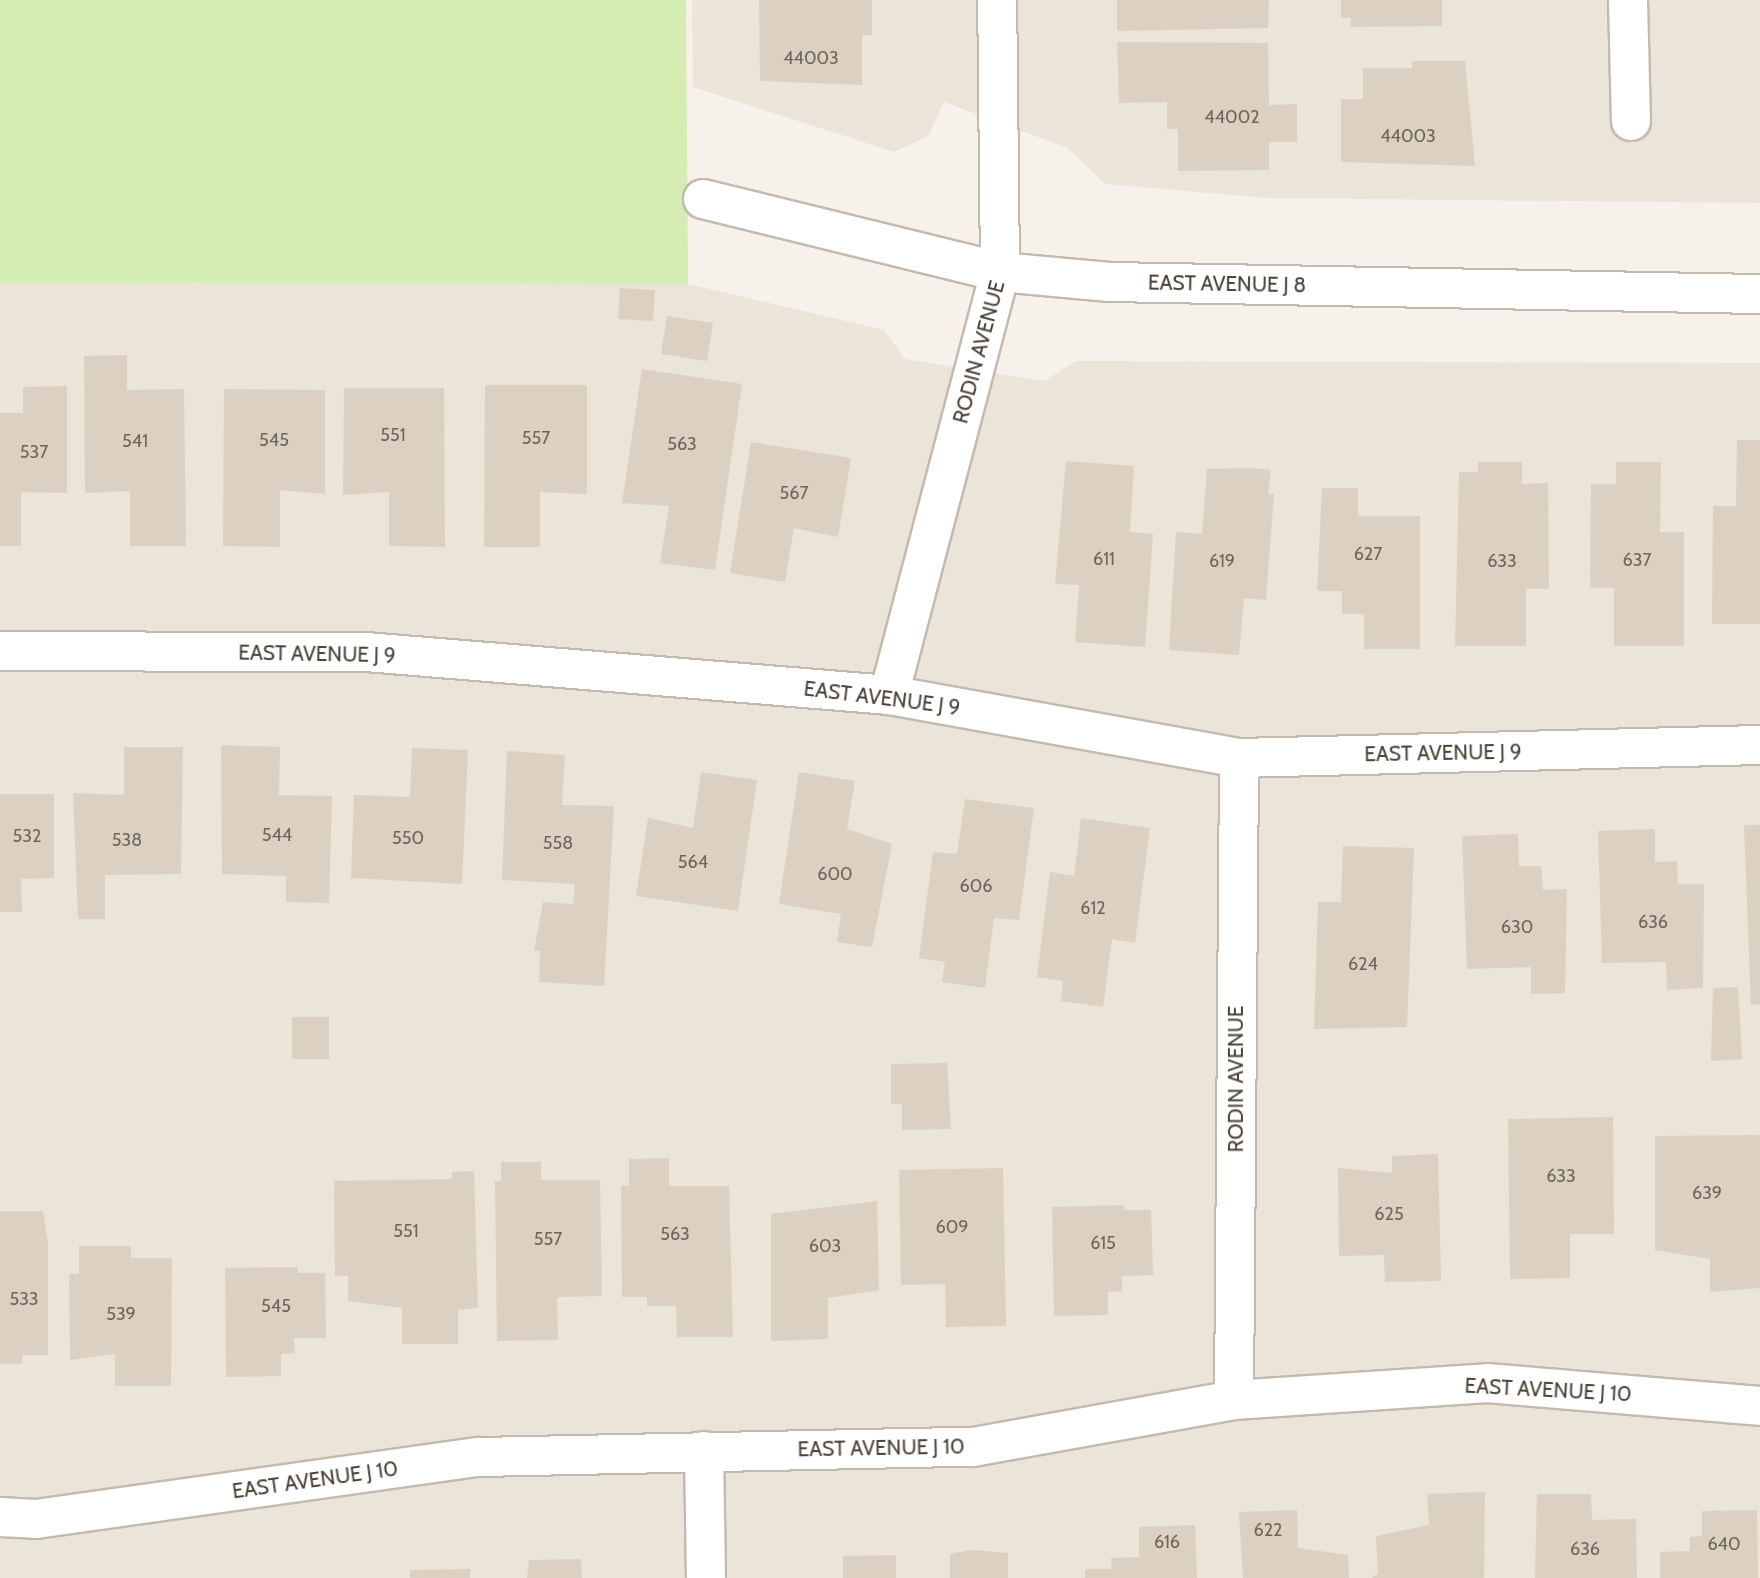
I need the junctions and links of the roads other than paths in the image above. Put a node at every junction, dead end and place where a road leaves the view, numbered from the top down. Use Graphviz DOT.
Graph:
graph roads {
  1 [pos="997,0"];
  2 [pos="1628,0"];
  3 [pos="1631,121"];
  4 [pos="703,199"];
  5 [pos="1000,272"];
  6 [pos="1760,294"];
  7 [pos="0,652"];
  8 [pos="889,695"];
  9 [pos="1760,745"];
  10 [pos="1239,758"];
  11 [pos="1234,1400"];
  12 [pos="1760,1406"];
  13 [pos="704,1451"];
  14 [pos="0,1517"];
  15 [pos="706,1578"];
  1 -- 5 [label="street, RODIN AVENUE"];
  2 -- 3 [label="street"];
  4 -- 5 [label="street, EAST AVENUE J 8"];
  5 -- 6 [label="street, EAST AVENUE J 8"];
  5 -- 8 [label="street, RODIN AVENUE"];
  7 -- 8 [label="street, EAST AVENUE J 9"];
  8 -- 10 [label="street, EAST AVENUE J 9"];
  9 -- 10 [label="street, EAST AVENUE J 9"];
  10 -- 11 [label="street, RODIN AVENUE"];
  11 -- 12 [label="street, EAST AVENUE J 10"];
  11 -- 13 [label="street, EAST AVENUE J 10"];
  13 -- 14 [label="street, EAST AVENUE J 10"];
  13 -- 15 [label="street"];
}
